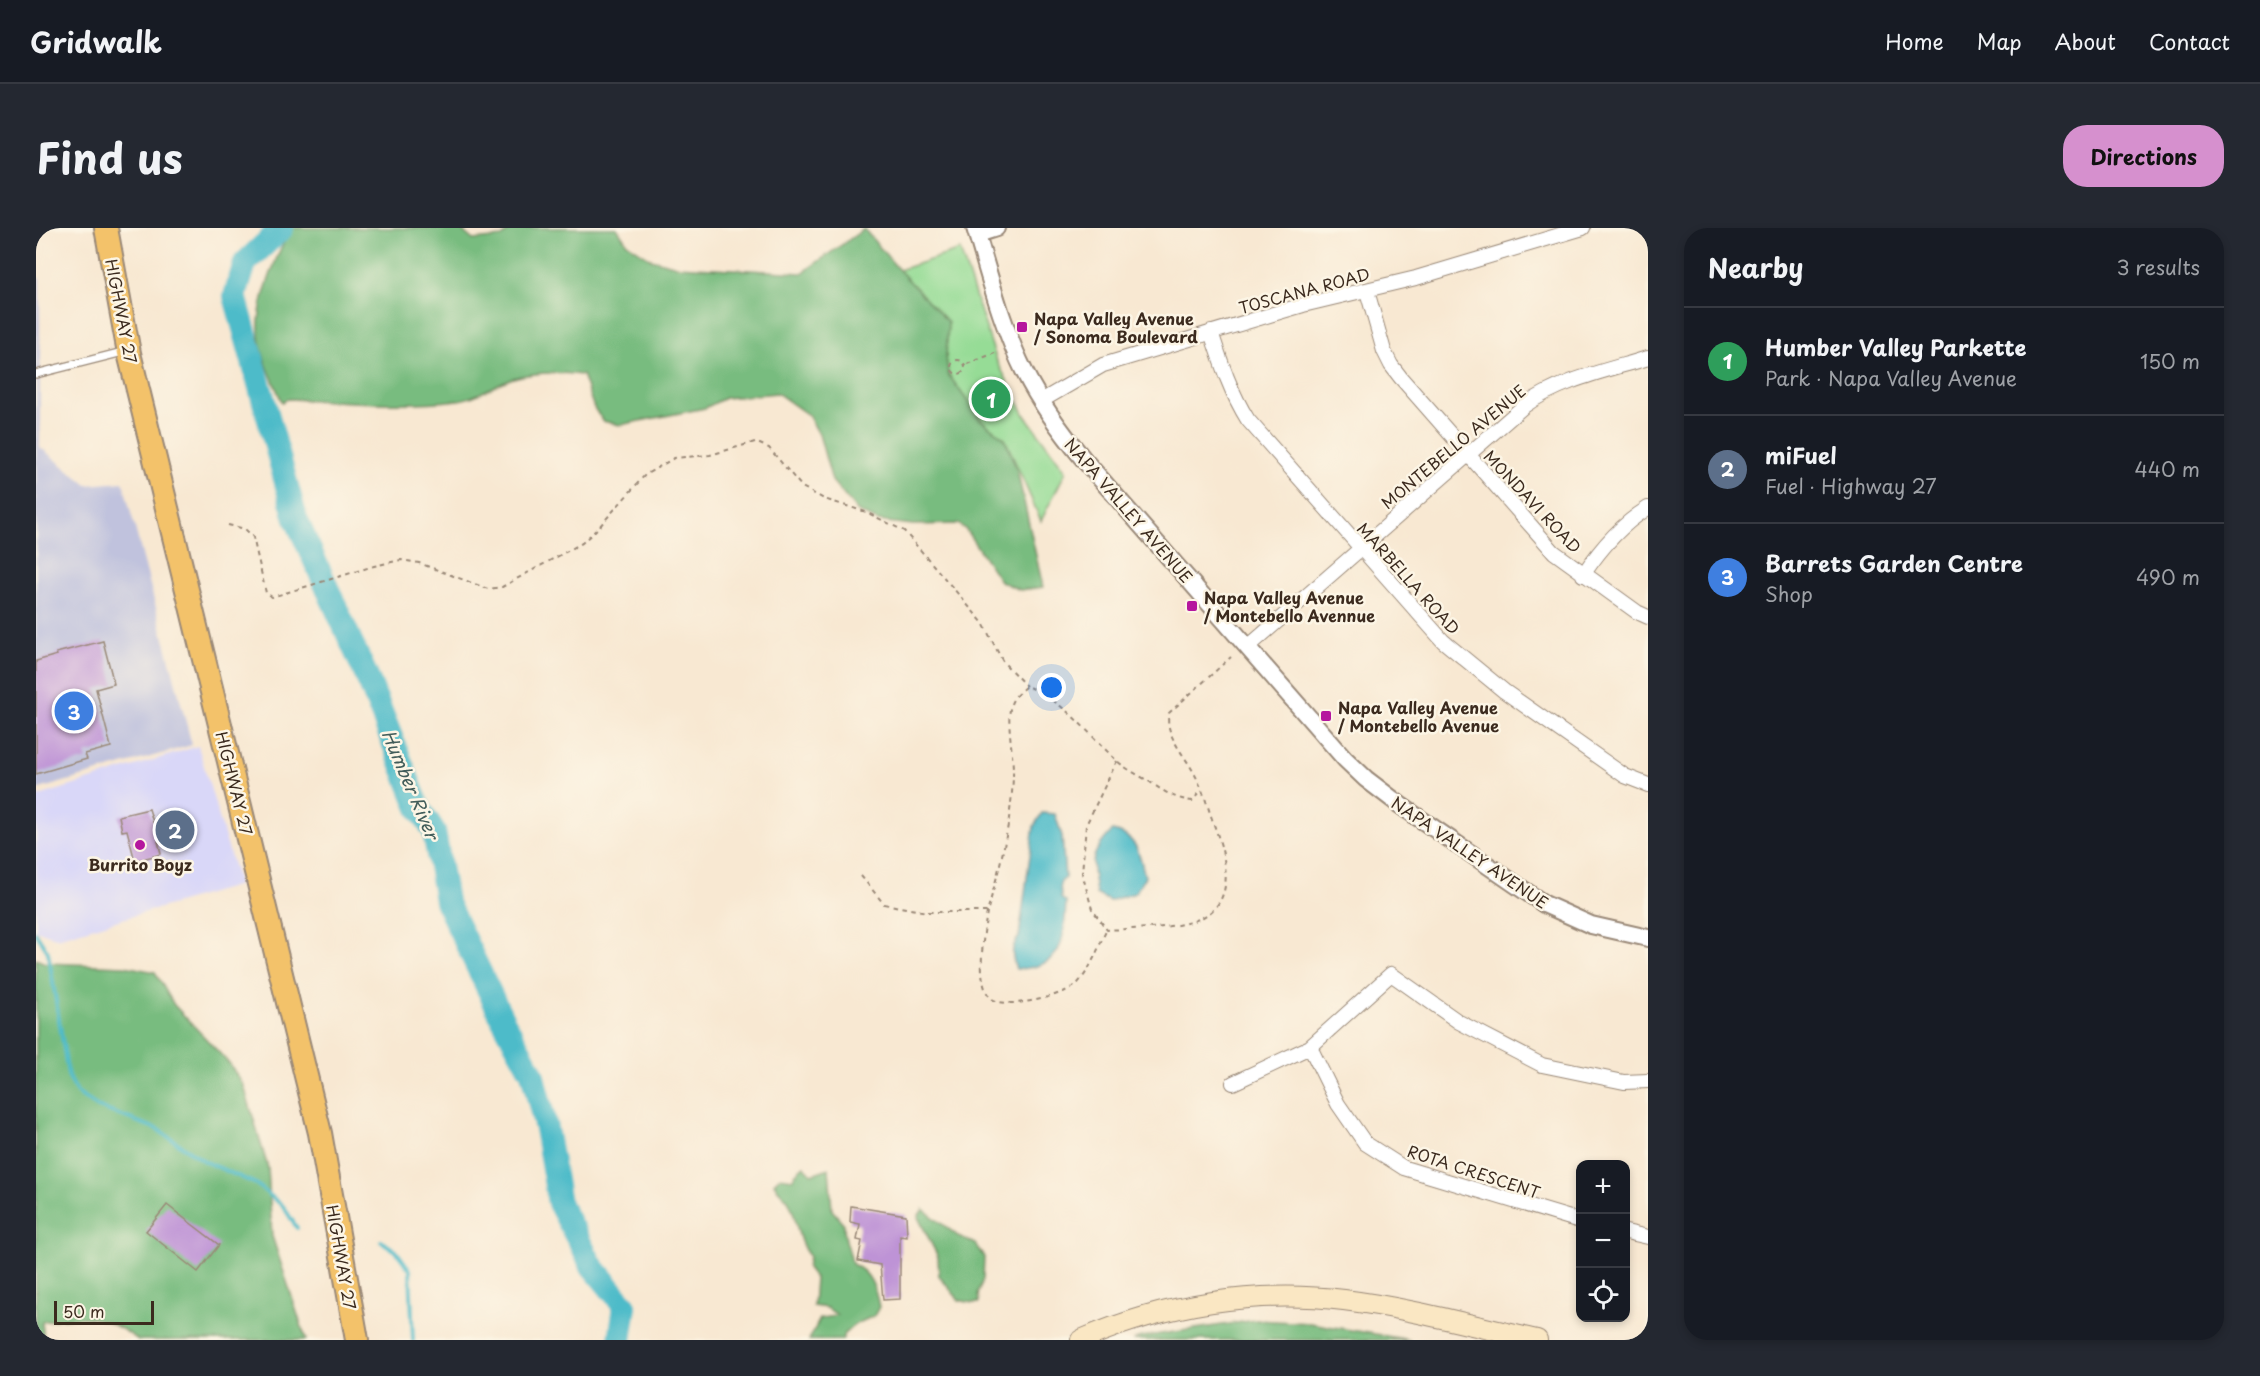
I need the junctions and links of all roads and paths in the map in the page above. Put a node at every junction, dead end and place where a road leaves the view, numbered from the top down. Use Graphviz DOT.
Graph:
graph roads {
  1 [pos="106,228"];
  2 [pos="996,228"];
  3 [pos="1583,228"];
  4 [pos="976,231"];
  5 [pos="1367,291"];
  6 [pos="1211,332"];
  7 [pos="129,351"];
  8 [pos="995,353"];
  9 [pos="1648,358"];
  10 [pos="965,365"];
  11 [pos="36,374"];
  12 [pos="1041,401"];
  13 [pos="1467,454"];
  14 [pos="1648,508"];
  15 [pos="228,525"];
  16 [pos="1360,548"];
  17 [pos="1583,575"];
  18 [pos="1648,617"];
  19 [pos="1248,647"];
  20 [pos="1231,657"];
  21 [pos="1026,686"];
  22 [pos="1117,761"];
  23 [pos="1648,785"];
  24 [pos="1202,790"];
  25 [pos="861,876"];
  26 [pos="987,912"];
  27 [pos="1107,930"];
  28 [pos="1648,938"];
  29 [pos="1310,1047"];
  30 [pos="1648,1081"];
  31 [pos="1233,1083"];
  32 [pos="1576,1220"];
  33 [pos="1630,1233"];
  34 [pos="1648,1237"];
  35 [pos="357,1340"];
  36 [pos="1081,1340"];
  37 [pos="1537,1340"];
  1 -- 7 [label="main road, HIGHWAY 27"];
  2 -- 4 [label="street"];
  3 -- 5 [label="street, TOSCANA ROAD"];
  4 -- 12 [label="street, NAPA VALLEY AVENUE"];
  5 -- 6 [label="street, TOSCANA ROAD"];
  5 -- 13 [label="street, MONDAVI ROAD"];
  6 -- 12 [label="street, TOSCANA ROAD"];
  6 -- 16 [label="street, MARBELLA ROAD"];
  7 -- 11 [label="lane"];
  7 -- 35 [label="main road, HIGHWAY 27"];
  8 -- 10 [label="path"];
  9 -- 13 [label="street, MONTEBELLO AVENUE"];
  10 -- 10 [label="path"];
  12 -- 19 [label="street, NAPA VALLEY AVENUE"];
  13 -- 16 [label="street, MONTEBELLO AVENUE"];
  13 -- 17 [label="street, MONDAVI ROAD"];
  14 -- 17 [label="street"];
  15 -- 21 [label="path"];
  16 -- 19 [label="street, MONTEBELLO AVENUE"];
  16 -- 23 [label="street, MARBELLA ROAD"];
  17 -- 18 [label="street, MONDAVI ROAD"];
  19 -- 28 [label="street, NAPA VALLEY AVENUE"];
  20 -- 24 [label="path"];
  21 -- 22 [label="path"];
  21 -- 26 [label="path"];
  22 -- 24 [label="path"];
  22 -- 27 [label="path"];
  24 -- 27 [label="path"];
  25 -- 26 [label="path"];
  26 -- 27 [label="path"];
  29 -- 30 [label="street"];
  29 -- 31 [label="street"];
  29 -- 32 [label="street, ROTA CRESCENT"];
  33 -- 34 [label="street"];
  36 -- 37 [label="main road"];
}
